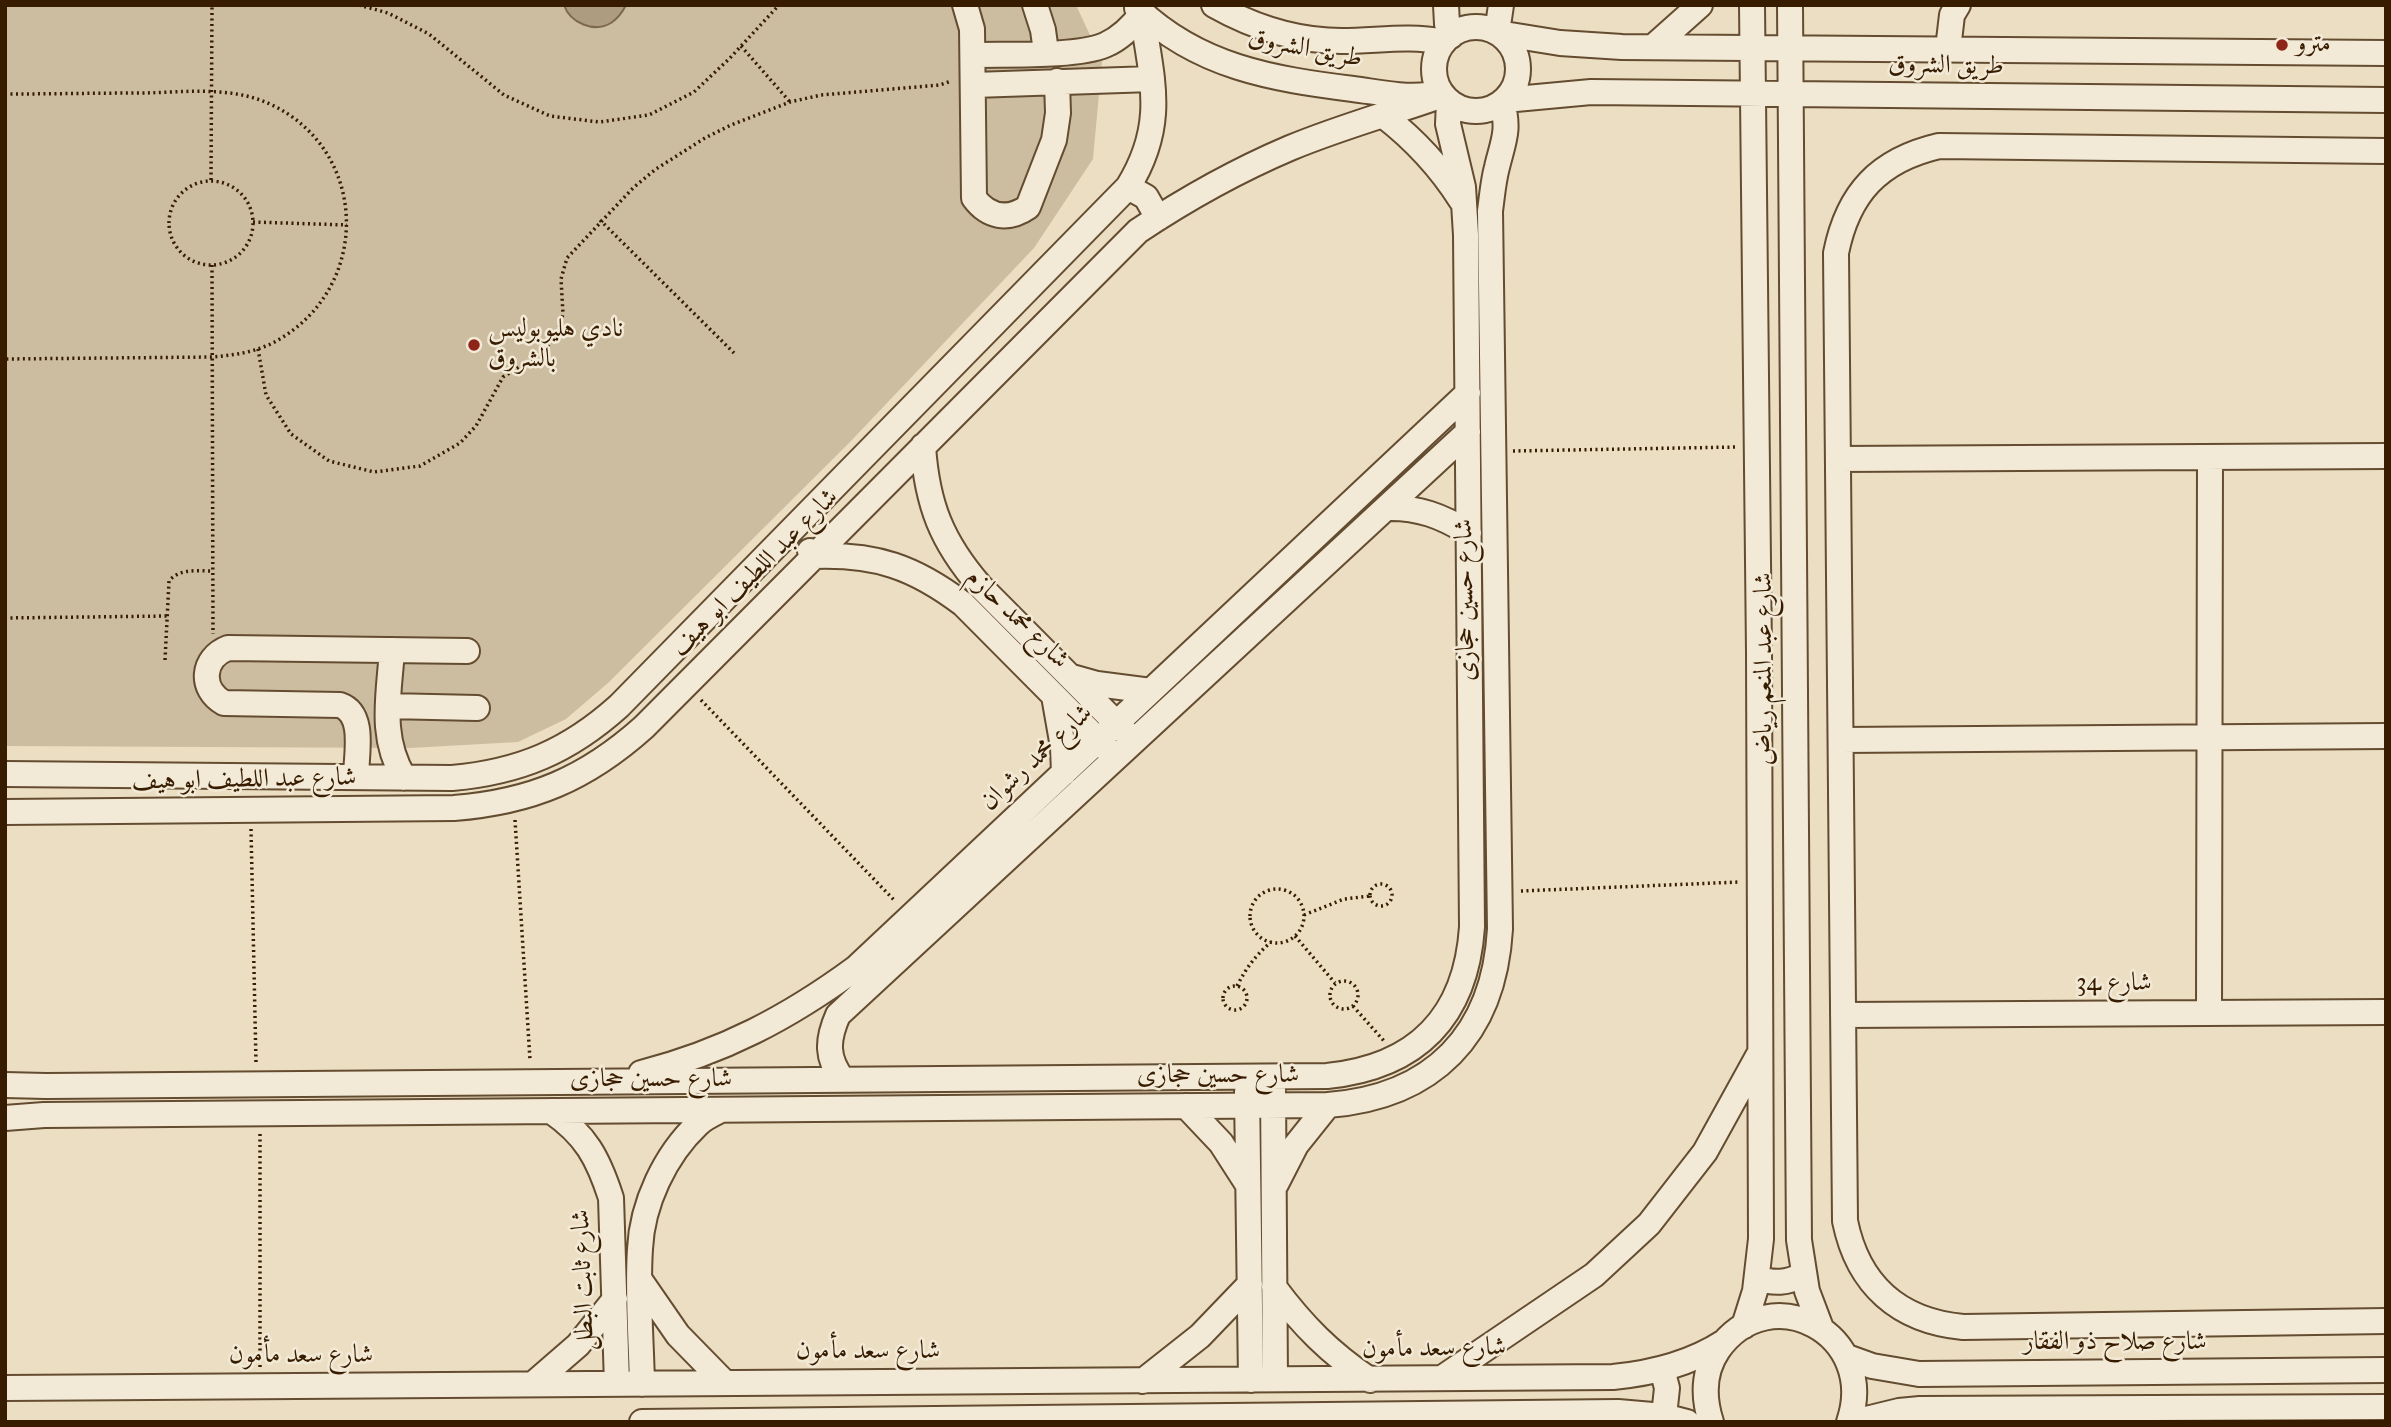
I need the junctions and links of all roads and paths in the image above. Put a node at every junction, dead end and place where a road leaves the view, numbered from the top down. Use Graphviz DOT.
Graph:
graph roads {
  1 [pos="212,5"];
  2 [pos="359,5"];
  3 [pos="779,5"];
  4 [pos="965,5"];
  5 [pos="1035,5"];
  6 [pos="1214,5"];
  7 [pos="1446,5"];
  8 [pos="1501,5"];
  9 [pos="1700,5"];
  10 [pos="1752,5"];
  11 [pos="1790,5"];
  12 [pos="1958,5"];
  13 [pos="1138,9"];
  14 [pos="1496,32"];
  15 [pos="1447,39"];
  16 [pos="741,46"];
  17 [pos="1653,47"];
  18 [pos="1752,48"];
  19 [pos="1790,48"];
  20 [pos="1948,49"];
  21 [pos="1046,52"];
  22 [pos="2386,53"];
  23 [pos="974,70"];
  24 [pos="1152,79"];
  25 [pos="1058,81"];
  26 [pos="212,92"];
  27 [pos="5,94"];
  28 [pos="1752,94"];
  29 [pos="1789,94"];
  30 [pos="1444,96"];
  31 [pos="2386,100"];
  32 [pos="1504,101"];
  33 [pos="790,102"];
  34 [pos="1384,116"];
  35 [pos="2386,151"];
  36 [pos="211,180"];
  37 [pos="1128,187"];
  38 [pos="1465,207"];
  39 [pos="1158,218"];
  40 [pos="600,220"];
  41 [pos="253,222"];
  42 [pos="347,225"];
  43 [pos="212,265"];
  44 [pos="258,349"];
  45 [pos="734,353"];
  46 [pos="212,356"];
  47 [pos="5,359"];
  48 [pos="1468,393"];
  49 [pos="1493,419"];
  50 [pos="1468,426"];
  51 [pos="923,446"];
  52 [pos="1756,446"];
  53 [pos="1494,452"];
  54 [pos="2386,456"];
  55 [pos="2210,457"];
  56 [pos="1838,459"];
  57 [pos="1386,508"];
  58 [pos="790,532"];
  59 [pos="1469,533"];
  60 [pos="815,556"];
  61 [pos="213,571"];
  62 [pos="167,616"];
  63 [pos="5,618"];
  64 [pos="392,650"];
  65 [pos="467,651"];
  66 [pos="1759,653"];
  67 [pos="1795,653"];
  68 [pos="213,656"];
  69 [pos="165,660"];
  70 [pos="1071,677"];
  71 [pos="686,685"];
  72 [pos="1151,691"];
  73 [pos="1054,696"];
  74 [pos="388,706"];
  75 [pos="477,708"];
  76 [pos="1126,732"];
  77 [pos="2386,736"];
  78 [pos="2210,737"];
  79 [pos="1841,740"];
  80 [pos="1099,741"];
  81 [pos="1116,758"];
  82 [pos="1064,773"];
  83 [pos="5,774"];
  84 [pos="356,777"];
  85 [pos="404,778"];
  86 [pos="514,800"];
  87 [pos="251,810"];
  88 [pos="5,812"];
  89 [pos="1760,882"];
  90 [pos="1499,892"];
  91 [pos="1370,896"];
  92 [pos="1304,915"];
  93 [pos="911,918"];
  94 [pos="1295,936"];
  95 [pos="1271,942"];
  96 [pos="1335,984"];
  97 [pos="1237,986"];
  98 [pos="1353,1006"];
  99 [pos="2386,1012"];
  100 [pos="2209,1013"];
  101 [pos="1843,1015"];
  102 [pos="1760,1053"];
  103 [pos="1397,1057"];
  104 [pos="1247,1077"];
  105 [pos="1273,1077"];
  106 [pos="843,1080"];
  107 [pos="595,1082"];
  108 [pos="531,1083"];
  109 [pos="5,1085"];
  110 [pos="257,1085"];
  111 [pos="1328,1105"];
  112 [pos="1186,1106"];
  113 [pos="1247,1106"];
  114 [pos="1273,1106"];
  115 [pos="721,1110"];
  116 [pos="541,1111"];
  117 [pos="260,1113"];
  118 [pos="5,1118"];
  119 [pos="1248,1185"];
  120 [pos="1273,1191"];
  121 [pos="1803,1275"];
  122 [pos="1757,1278"];
  123 [pos="640,1280"];
  124 [pos="1250,1284"];
  125 [pos="1274,1287"];
  126 [pos="615,1299"];
  127 [pos="2386,1321"];
  128 [pos="1744,1326"];
  129 [pos="1821,1328"];
  130 [pos="1724,1342"];
  131 [pos="1847,1357"];
  132 [pos="1662,1369"];
  133 [pos="2386,1370"];
  134 [pos="1898,1371"];
  135 [pos="1442,1378"];
  136 [pos="1263,1380"];
  137 [pos="1370,1380"];
  138 [pos="1143,1381"];
  139 [pos="720,1383"];
  140 [pos="533,1384"];
  141 [pos="617,1384"];
  142 [pos="642,1384"];
  143 [pos="689,1384"];
  144 [pos="260,1387"];
  145 [pos="5,1388"];
  146 [pos="2386,1407"];
  147 [pos="1899,1411"];
  148 [pos="1675,1419"];
  149 [pos="716,1421"];
  150 [pos="642,1422"];
  151 [pos="689,1422"];
  152 [pos="1711,1422"];
  153 [pos="1852,1422"];
  1 -- 26 [label="path"];
  2 -- 16 [label="path"];
  3 -- 16 [label="path"];
  4 -- 23 [label="street"];
  5 -- 21 [label="street"];
  6 -- 15 [label="street, طريق الشروق"];
  7 -- 15 [label="street"];
  8 -- 14 [label="street"];
  9 -- 17 [label="street"];
  10 -- 18 [label="street, شارع عبد المنعم رياض"];
  11 -- 19 [label="street, شارع عبد المنعم رياض"];
  12 -- 20 [label="street"];
  13 -- 21 [label="street"];
  13 -- 24 [label="street, شارع عبد اللطيف ابو هيف"];
  13 -- 30 [label="street, طريق الشروق"];
  14 -- 15 [label="street"];
  14 -- 17 [label="street, طريق الشروق"];
  14 -- 32 [label="street"];
  15 -- 30 [label="street"];
  16 -- 33 [label="path"];
  17 -- 18 [label="street, طريق الشروق"];
  18 -- 19 [label="street, طريق الشروق"];
  18 -- 28 [label="street, شارع عبد المنعم رياض"];
  19 -- 20 [label="street, طريق الشروق"];
  19 -- 29 [label="street, شارع عبد المنعم رياض"];
  20 -- 22 [label="street, طريق الشروق"];
  21 -- 23 [label="street"];
  23 -- 25 [label="street"];
  23 -- 25 [label="street"];
  23 -- 33 [label="path"];
  24 -- 25 [label="street"];
  24 -- 37 [label="street, شارع عبد اللطيف ابو هيف"];
  26 -- 27 [label="path"];
  26 -- 36 [label="path"];
  26 -- 42 [label="path"];
  28 -- 29 [label="street, طريق الشروق"];
  28 -- 32 [label="street, طريق الشروق"];
  28 -- 52 [label="street, شارع عبد المنعم رياض"];
  29 -- 31 [label="street, طريق الشروق"];
  29 -- 67 [label="street, شارع عبد المنعم رياض"];
  30 -- 32 [label="street"];
  30 -- 34 [label="street, شارع عبد اللطيف ابو هيف"];
  30 -- 38 [label="street, شارع حسين حجازى"];
  32 -- 49 [label="street, شارع حسين حجازى"];
  33 -- 40 [label="path"];
  34 -- 38 [label="street"];
  34 -- 39 [label="street, شارع عبد اللطيف ابو هيف"];
  35 -- 56 [label="street"];
  36 -- 41 [label="path"];
  36 -- 43 [label="path"];
  37 -- 39 [label="street"];
  37 -- 58 [label="street, شارع عبد اللطيف ابو هيف"];
  38 -- 48 [label="street, شارع حسين حجازى"];
  39 -- 51 [label="street, شارع عبد اللطيف ابو هيف"];
  40 -- 44 [label="path"];
  40 -- 45 [label="path"];
  41 -- 42 [label="path"];
  41 -- 43 [label="path"];
  42 -- 44 [label="path"];
  43 -- 46 [label="path"];
  44 -- 46 [label="path"];
  46 -- 47 [label="path"];
  46 -- 61 [label="path"];
  48 -- 50 [label="street, شارع حسين حجازى"];
  48 -- 72 [label="street, شارع محمد رشوان"];
  49 -- 50 [label="street"];
  49 -- 53 [label="street, شارع حسين حجازى"];
  50 -- 57 [label="street, شارع محمد رشوان"];
  50 -- 59 [label="street, شارع حسين حجازى"];
  51 -- 60 [label="street, شارع عبد اللطيف ابو هيف"];
  51 -- 70 [label="street, شارع محمد حازم"];
  52 -- 53 [label="path"];
  52 -- 66 [label="street, شارع عبد المنعم رياض"];
  53 -- 90 [label="street, شارع حسين حجازى"];
  54 -- 55 [label="street"];
  55 -- 56 [label="street"];
  55 -- 78 [label="street"];
  56 -- 79 [label="street"];
  57 -- 59 [label="street"];
  57 -- 76 [label="street, شارع محمد رشوان"];
  58 -- 60 [label="street"];
  58 -- 85 [label="street, شارع عبد اللطيف ابو هيف"];
  59 -- 103 [label="street, شارع حسين حجازى"];
  60 -- 71 [label="street, شارع عبد اللطيف ابو هيف"];
  60 -- 73 [label="street, شارع محمد حازم"];
  61 -- 62 [label="path"];
  61 -- 68 [label="path"];
  62 -- 63 [label="path"];
  62 -- 69 [label="path"];
  64 -- 65 [label="street"];
  64 -- 68 [label="street"];
  64 -- 74 [label="street"];
  66 -- 67 [label="street"];
  66 -- 89 [label="street, شارع عبد المنعم رياض"];
  67 -- 121 [label="street, شارع عبد المنعم رياض"];
  68 -- 84 [label="street"];
  70 -- 72 [label="street"];
  70 -- 76 [label="street, شارع محمد حازم"];
  71 -- 86 [label="street, شارع عبد اللطيف ابو هيف"];
  71 -- 93 [label="path"];
  72 -- 76 [label="street, شارع محمد رشوان"];
  73 -- 80 [label="street, شارع محمد حازم"];
  73 -- 82 [label="street"];
  74 -- 75 [label="street"];
  74 -- 85 [label="street"];
  76 -- 80 [label="street, شارع محمد رشوان"];
  76 -- 81 [label="street, شارع محمد رشوان"];
  77 -- 78 [label="street"];
  78 -- 79 [label="street"];
  78 -- 100 [label="street"];
  79 -- 101 [label="street"];
  80 -- 81 [label="street, شارع محمد حازم"];
  80 -- 82 [label="street, شارع محمد رشوان"];
  81 -- 106 [label="street, شارع محمد رشوان"];
  82 -- 93 [label="street, شارع محمد رشوان"];
  83 -- 84 [label="street, شارع عبد اللطيف ابو هيف"];
  84 -- 85 [label="street, شارع عبد اللطيف ابو هيف"];
  86 -- 87 [label="street, شارع عبد اللطيف ابو هيف"];
  86 -- 108 [label="path"];
  87 -- 88 [label="street, شارع عبد اللطيف ابو هيف"];
  87 -- 110 [label="path"];
  89 -- 90 [label="path"];
  89 -- 102 [label="street, شارع عبد المنعم رياض"];
  90 -- 111 [label="street, شارع حسين حجازى"];
  91 -- 91 [label="path"];
  91 -- 92 [label="path"];
  92 -- 94 [label="path"];
  92 -- 95 [label="path"];
  93 -- 107 [label="street, شارع محمد رشوان"];
  94 -- 95 [label="path"];
  94 -- 96 [label="path"];
  95 -- 97 [label="path"];
  96 -- 98 [label="path"];
  96 -- 98 [label="path"];
  97 -- 97 [label="path"];
  98 -- 103 [label="path"];
  99 -- 100 [label="street, شارع 34"];
  100 -- 101 [label="street, شارع 34"];
  101 -- 127 [label="street"];
  102 -- 122 [label="street, شارع عبد المنعم رياض"];
  102 -- 135 [label="street"];
  103 -- 105 [label="street, شارع حسين حجازى"];
  104 -- 105 [label="street, شارع حسين حجازى"];
  104 -- 106 [label="street, شارع حسين حجازى"];
  104 -- 113 [label="street"];
  105 -- 114 [label="street"];
  106 -- 107 [label="street, شارع حسين حجازى"];
  107 -- 108 [label="street, شارع حسين حجازى"];
  108 -- 110 [label="street, شارع حسين حجازى"];
  108 -- 116 [label="street"];
  109 -- 110 [label="street, شارع حسين حجازى"];
  111 -- 114 [label="street, شارع حسين حجازى"];
  111 -- 120 [label="street"];
  112 -- 113 [label="street, شارع حسين حجازى"];
  112 -- 115 [label="street, شارع حسين حجازى"];
  112 -- 119 [label="street"];
  113 -- 114 [label="street, شارع حسين حجازى"];
  113 -- 119 [label="street"];
  114 -- 120 [label="street"];
  115 -- 116 [label="street, شارع حسين حجازى"];
  115 -- 123 [label="street, شارع ثابت البطل"];
  116 -- 117 [label="street, شارع حسين حجازى"];
  116 -- 126 [label="street, شارع ثابت البطل"];
  117 -- 118 [label="street, شارع حسين حجازى"];
  117 -- 144 [label="path"];
  119 -- 124 [label="street"];
  120 -- 125 [label="street"];
  121 -- 122 [label="street"];
  121 -- 129 [label="street, شارع عبد المنعم رياض"];
  122 -- 128 [label="street, شارع عبد المنعم رياض"];
  123 -- 139 [label="street"];
  123 -- 142 [label="street, شارع ثابت البطل"];
  124 -- 136 [label="street"];
  124 -- 138 [label="street"];
  125 -- 136 [label="street"];
  125 -- 137 [label="street"];
  126 -- 140 [label="street"];
  126 -- 141 [label="street, شارع ثابت البطل"];
  128 -- 129 [label="street"];
  128 -- 130 [label="street"];
  129 -- 131 [label="street"];
  130 -- 132 [label="street, شارع سعد مأمون"];
  130 -- 152 [label="street"];
  131 -- 134 [label="street, شارع صلاح ذو الفقار"];
  131 -- 153 [label="street"];
  132 -- 135 [label="street, شارع سعد مأمون"];
  132 -- 148 [label="street"];
  133 -- 134 [label="street, شارع صلاح ذو الفقار"];
  134 -- 147 [label="street"];
  135 -- 137 [label="street, شارع سعد مأمون"];
  136 -- 137 [label="street, شارع سعد مأمون"];
  136 -- 138 [label="street, شارع سعد مأمون"];
  138 -- 139 [label="street, شارع سعد مأمون"];
  139 -- 143 [label="street, شارع سعد مأمون"];
  139 -- 149 [label="street"];
  140 -- 141 [label="street, شارع سعد مأمون"];
  140 -- 144 [label="street, شارع سعد مأمون"];
  141 -- 142 [label="street, شارع سعد مأمون"];
  142 -- 143 [label="street, شارع سعد مأمون"];
  143 -- 151 [label="street"];
  144 -- 145 [label="street, شارع سعد مأمون"];
  146 -- 147 [label="street"];
  147 -- 153 [label="street"];
  148 -- 149 [label="street"];
  149 -- 151 [label="street"];
  150 -- 151 [label="street"];
}
